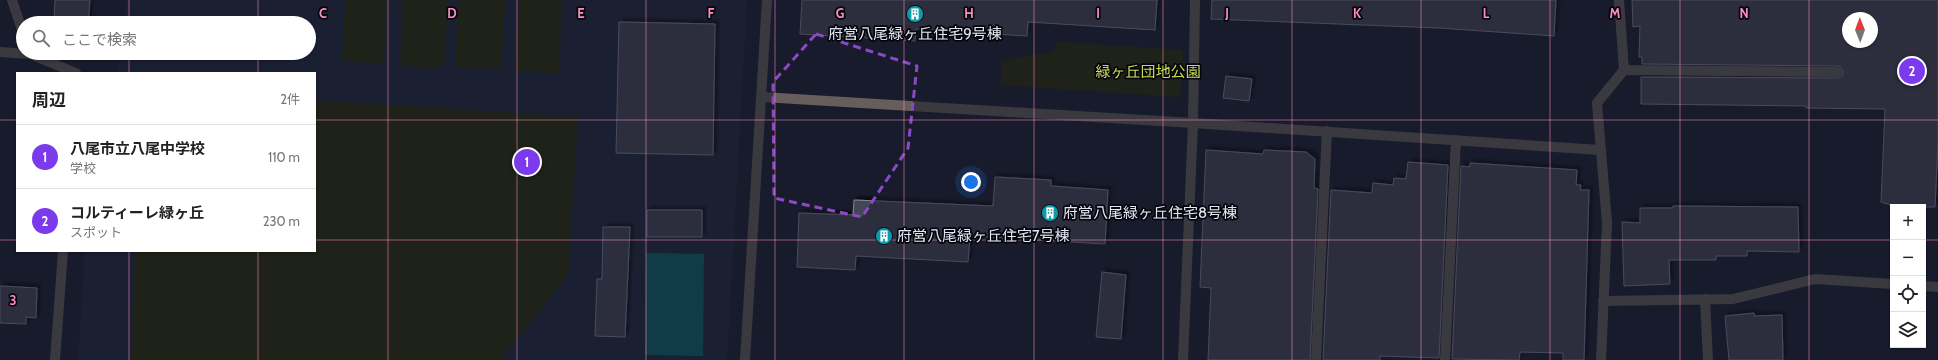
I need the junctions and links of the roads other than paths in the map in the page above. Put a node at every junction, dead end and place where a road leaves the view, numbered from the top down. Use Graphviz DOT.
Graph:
graph roads {
  1 [pos="12,0"];
  2 [pos="768,0"];
  3 [pos="1195,0"];
  4 [pos="1619,0"];
  5 [pos="17,16"];
  6 [pos="0,52"];
  7 [pos="16,53"];
  8 [pos="45,60"];
  9 [pos="1624,70"];
  10 [pos="74,72"];
  11 [pos="1836,72"];
  12 [pos="762,98"];
  13 [pos="1193,123"];
  14 [pos="1327,131"];
  15 [pos="1456,140"];
  16 [pos="1600,150"];
  17 [pos="63,252"];
  18 [pos="1890,284"];
  19 [pos="1926,286"];
  20 [pos="1938,287"];
  21 [pos="1704,299"];
  22 [pos="1603,301"];
  23 [pos="55,360"];
  24 [pos="744,360"];
  25 [pos="1183,360"];
  26 [pos="1316,360"];
  27 [pos="1445,360"];
  28 [pos="1601,360"];
  29 [pos="1708,360"];
  1 -- 5 [label="street"];
  2 -- 12 [label="street"];
  3 -- 13 [label="street"];
  4 -- 9 [label="street"];
  6 -- 7 [label="street"];
  8 -- 10 [label="street"];
  9 -- 11 [label="street"];
  9 -- 16 [label="street"];
  12 -- 13 [label="street"];
  12 -- 24 [label="street"];
  13 -- 14 [label="street"];
  13 -- 25 [label="street"];
  14 -- 15 [label="street"];
  14 -- 26 [label="street"];
  15 -- 16 [label="street"];
  15 -- 27 [label="street"];
  16 -- 22 [label="street"];
  17 -- 23 [label="street"];
  18 -- 21 [label="street"];
  19 -- 20 [label="street"];
  21 -- 22 [label="street"];
  21 -- 29 [label="street"];
  22 -- 28 [label="street"];
}
